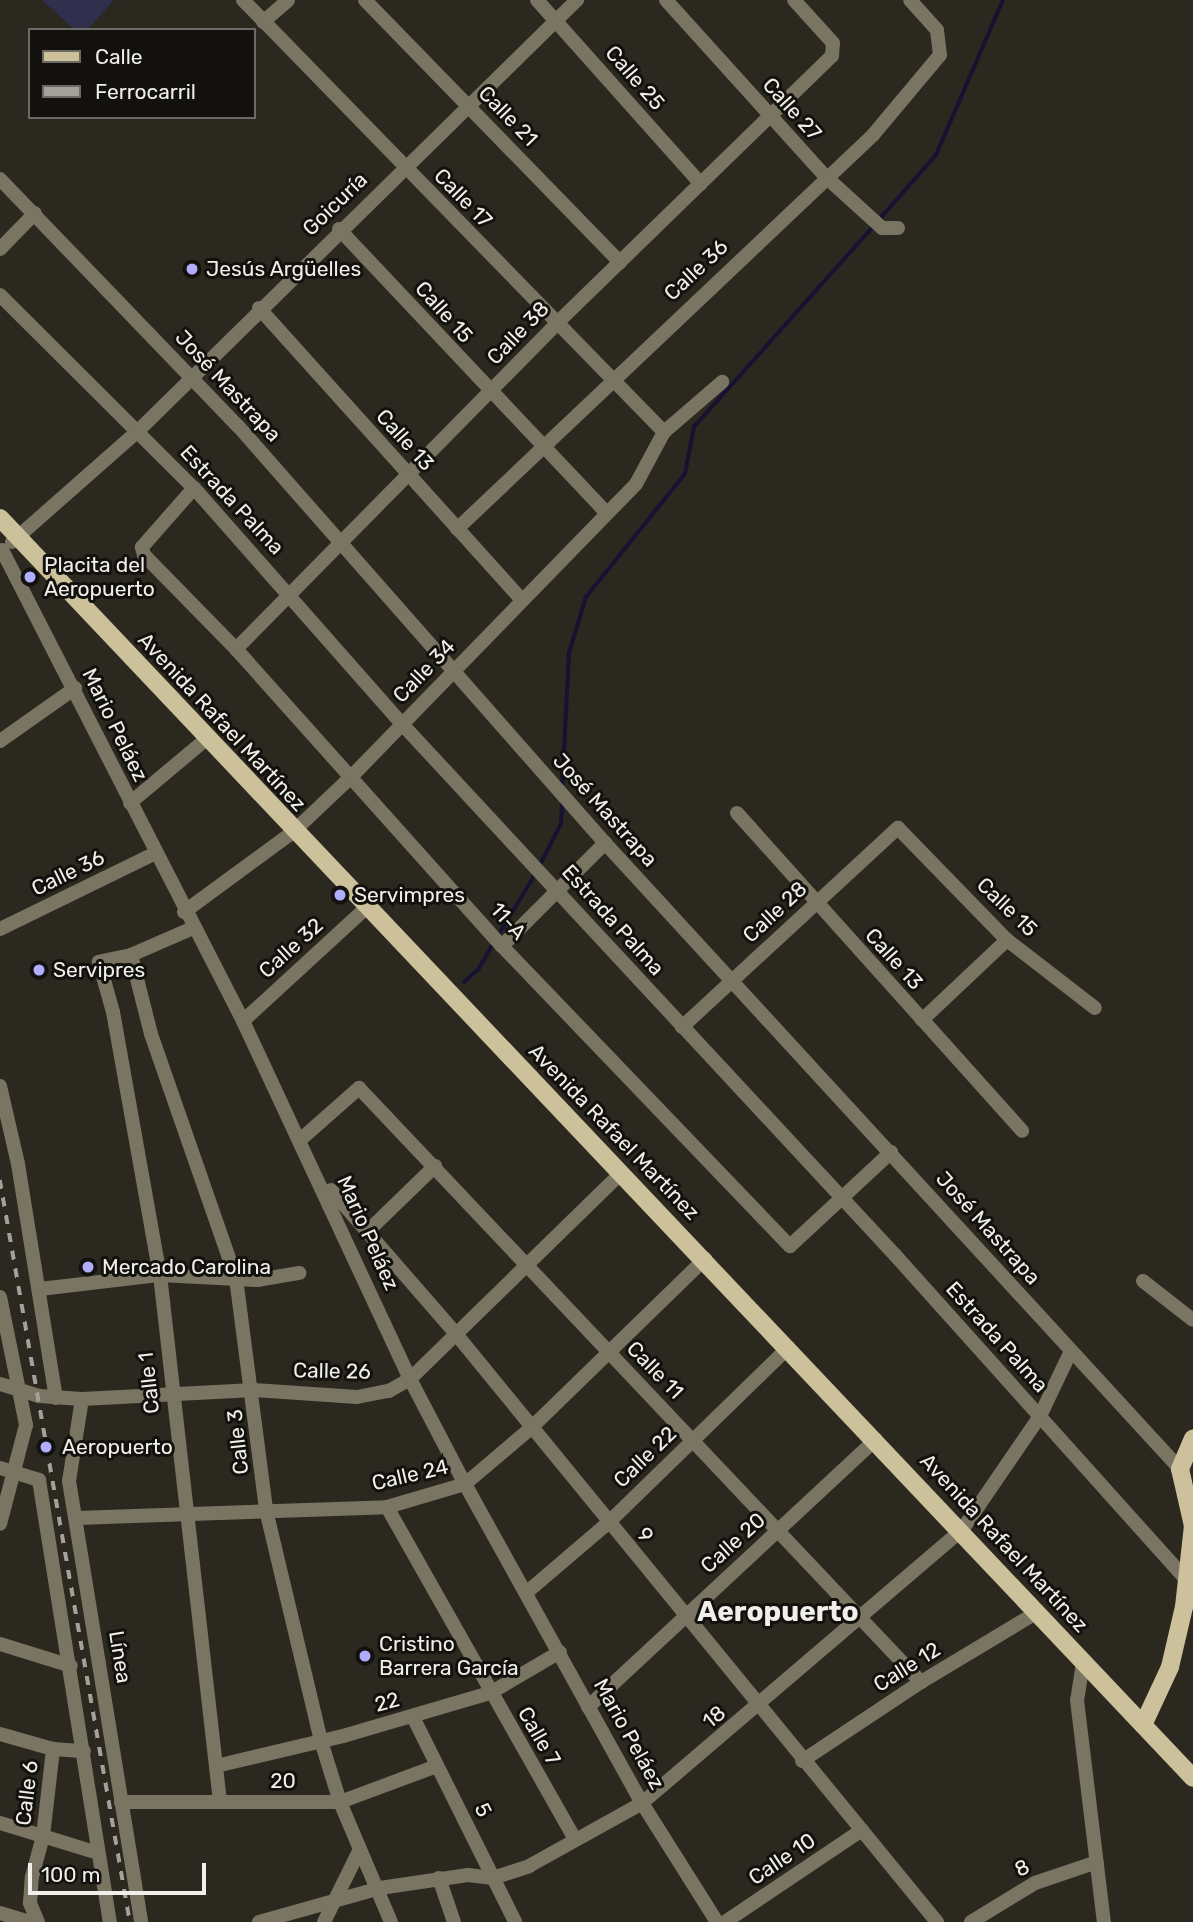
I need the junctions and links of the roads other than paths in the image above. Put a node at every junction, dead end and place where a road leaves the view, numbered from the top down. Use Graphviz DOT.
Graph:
graph roads {
  1 [pos="243,0"];
  2 [pos="288,0"];
  3 [pos="365,0"];
  4 [pos="537,0"];
  5 [pos="577,0"];
  6 [pos="666,0"];
  7 [pos="794,0"];
  8 [pos="910,0"];
  9 [pos="556,20"];
  10 [pos="263,22"];
  11 [pos="468,105"];
  12 [pos="770,116"];
  13 [pos="404,167"];
  14 [pos="826,177"];
  15 [pos="0,179"];
  16 [pos="701,184"];
  17 [pos="35,213"];
  18 [pos="898,228"];
  19 [pos="340,229"];
  20 [pos="0,249"];
  21 [pos="620,262"];
  22 [pos="0,295"];
  23 [pos="259,308"];
  24 [pos="555,325"];
  25 [pos="192,376"];
  26 [pos="610,380"];
  27 [pos="722,382"];
  28 [pos="489,393"];
  29 [pos="659,428"];
  30 [pos="139,430"];
  31 [pos="542,446"];
  32 [pos="409,477"];
  33 [pos="194,488"];
  34 [pos="606,512"];
  35 [pos="0,518"];
  36 [pos="457,529"];
  37 [pos="18,538"];
  38 [pos="344,544"];
  39 [pos="1,551"];
  40 [pos="291,594"];
  41 [pos="521,599"];
  42 [pos="236,649"];
  43 [pos="454,670"];
  44 [pos="75,688"];
  45 [pos="401,724"];
  46 [pos="205,740"];
  47 [pos="0,741"];
  48 [pos="351,777"];
  49 [pos="130,803"];
  50 [pos="737,813"];
  51 [pos="898,828"];
  52 [pos="293,832"];
  53 [pos="606,843"];
  54 [pos="154,854"];
  55 [pos="560,892"];
  56 [pos="816,903"];
  57 [pos="367,907"];
  58 [pos="184,912"];
  59 [pos="193,928"];
  60 [pos="0,929"];
  61 [pos="1007,940"];
  62 [pos="502,946"];
  63 [pos="131,955"];
  64 [pos="732,980"];
  65 [pos="1096,1007"];
  66 [pos="922,1020"];
  67 [pos="243,1021"];
  68 [pos="682,1027"];
  69 [pos="0,1086"];
  70 [pos="1021,1131"];
  71 [pos="300,1140"];
  72 [pos="891,1152"];
  73 [pos="435,1166"];
  74 [pos="621,1173"];
  75 [pos="319,1177"];
  76 [pos="842,1199"];
  77 [pos="367,1232"];
  78 [pos="705,1259"];
  79 [pos="529,1264"];
  80 [pos="299,1273"];
  81 [pos="160,1275"];
  82 [pos="236,1278"];
  83 [pos="1143,1281"];
  84 [pos="40,1289"];
  85 [pos="0,1297"];
  86 [pos="1193,1320"];
  87 [pos="456,1334"];
  88 [pos="789,1347"];
  89 [pos="607,1352"];
  90 [pos="1070,1353"];
  91 [pos="410,1379"];
  92 [pos="0,1384"];
  93 [pos="18,1390"];
  94 [pos="254,1390"];
  95 [pos="171,1394"];
  96 [pos="55,1398"];
  97 [pos="82,1399"];
  98 [pos="1040,1416"];
  99 [pos="531,1428"];
  100 [pos="876,1439"];
  101 [pos="1193,1439"];
  102 [pos="693,1440"];
  103 [pos="1180,1469"];
  104 [pos="7,1470"];
  105 [pos="465,1484"];
  106 [pos="1190,1497"];
  107 [pos="387,1507"];
  108 [pos="266,1510"];
  109 [pos="187,1511"];
  110 [pos="77,1518"];
  111 [pos="608,1523"];
  112 [pos="0,1524"];
  113 [pos="962,1530"];
  114 [pos="778,1531"];
  115 [pos="1187,1581"];
  116 [pos="526,1593"];
  117 [pos="1036,1613"];
  118 [pos="861,1615"];
  119 [pos="684,1616"];
  120 [pos="0,1644"];
  121 [pos="560,1652"];
  122 [pos="1083,1662"];
  123 [pos="71,1666"];
  124 [pos="921,1682"];
  125 [pos="490,1693"];
  126 [pos="588,1707"];
  127 [pos="759,1707"];
  128 [pos="413,1717"];
  129 [pos="1143,1725"];
  130 [pos="0,1734"];
  131 [pos="321,1741"];
  132 [pos="53,1749"];
  133 [pos="83,1751"];
  134 [pos="802,1761"];
  135 [pos="216,1766"];
  136 [pos="438,1766"];
  137 [pos="1193,1778"];
  138 [pos="121,1802"];
  139 [pos="220,1802"];
  140 [pos="340,1802"];
  141 [pos="642,1802"];
  142 [pos="0,1823"];
  143 [pos="862,1830"];
  144 [pos="43,1836"];
  145 [pos="574,1838"];
  146 [pos="360,1849"];
  147 [pos="98,1853"];
  148 [pos="1097,1862"];
  149 [pos="439,1878"];
  150 [pos="493,1878"];
  151 [pos="380,1888"];
  152 [pos="333,1902"];
  153 [pos="0,1913"];
  154 [pos="30,1922"];
  155 [pos="38,1922"];
  156 [pos="110,1922"];
  157 [pos="141,1922"];
  158 [pos="259,1922"];
  159 [pos="324,1922"];
  160 [pos="391,1922"];
  161 [pos="454,1922"];
  162 [pos="515,1922"];
  163 [pos="718,1922"];
  164 [pos="725,1922"];
  165 [pos="937,1922"];
  166 [pos="971,1922"];
  167 [pos="1104,1922"];
  1 -- 10 [label="street, Calle 17"];
  2 -- 10 [label="street"];
  3 -- 11 [label="street, Calle 21"];
  4 -- 9 [label="street, Calle 25"];
  5 -- 9 [label="street, Goicuría"];
  6 -- 12 [label="street, Calle 27"];
  7 -- 12 [label="street, Calle 38"];
  8 -- 14 [label="street, Calle 36"];
  9 -- 11 [label="street, Goicuría"];
  9 -- 16 [label="street, Calle 25"];
  10 -- 13 [label="street, Calle 17"];
  11 -- 13 [label="street, Goicuría"];
  11 -- 21 [label="street, Calle 21"];
  12 -- 14 [label="street, Calle 27"];
  12 -- 16 [label="street, Calle 38"];
  13 -- 19 [label="street, Goicuría"];
  13 -- 24 [label="street, Calle 17"];
  14 -- 18 [label="street, Calle 27"];
  14 -- 26 [label="street, Calle 36"];
  15 -- 17 [label="street, José Mastrapa"];
  16 -- 21 [label="street, Calle 38"];
  17 -- 20 [label="street"];
  17 -- 25 [label="street, José Mastrapa"];
  19 -- 23 [label="street, Goicuría"];
  19 -- 28 [label="street, Calle 15"];
  21 -- 24 [label="street, Calle 38"];
  22 -- 30 [label="street, Estrada Palma"];
  23 -- 25 [label="street, Goicuría"];
  23 -- 32 [label="street, Calle 13"];
  24 -- 26 [label="street, Calle 17"];
  24 -- 28 [label="street, Calle 38"];
  25 -- 30 [label="street, Goicuría"];
  25 -- 38 [label="street, José Mastrapa"];
  26 -- 29 [label="street, Calle 17"];
  26 -- 31 [label="street, Calle 36"];
  27 -- 29 [label="street, Calle 34"];
  28 -- 31 [label="street, Calle 15"];
  28 -- 32 [label="street, Calle 38"];
  29 -- 34 [label="street, Calle 34"];
  30 -- 33 [label="street, Estrada Palma"];
  30 -- 37 [label="street, Goicuría"];
  31 -- 34 [label="street, Calle 15"];
  31 -- 36 [label="street, Calle 36"];
  32 -- 36 [label="street, Calle 13"];
  32 -- 38 [label="street, Calle 38"];
  33 -- 40 [label="street, Estrada Palma"];
  33 -- 42 [label="street, 11-A"];
  34 -- 41 [label="street, Calle 34"];
  35 -- 37 [label="main road, Avenida Rafael Martínez"];
  36 -- 41 [label="street, Calle 13"];
  37 -- 39 [label="street, Goicuría"];
  37 -- 46 [label="main road, Avenida Rafael Martínez"];
  38 -- 40 [label="street, Calle 38"];
  38 -- 43 [label="street, José Mastrapa"];
  39 -- 44 [label="street, Mario Peláez"];
  40 -- 42 [label="street, Calle 38"];
  40 -- 45 [label="street, Estrada Palma"];
  41 -- 43 [label="street, Calle 34"];
  42 -- 48 [label="street, 11-A"];
  43 -- 45 [label="street, Calle 34"];
  43 -- 53 [label="street, José Mastrapa"];
  44 -- 47 [label="street"];
  44 -- 49 [label="street, Mario Peláez"];
  45 -- 48 [label="street, Calle 34"];
  45 -- 55 [label="street, Estrada Palma"];
  46 -- 49 [label="street"];
  46 -- 52 [label="main road, Avenida Rafael Martínez"];
  48 -- 52 [label="street, Calle 34"];
  48 -- 62 [label="street, 11-A"];
  49 -- 54 [label="street, Mario Peláez"];
  50 -- 56 [label="street, Calle 13"];
  51 -- 56 [label="street, Calle 28"];
  51 -- 61 [label="street, Calle 15"];
  52 -- 57 [label="main road, Avenida Rafael Martínez"];
  52 -- 58 [label="street, Calle 34"];
  53 -- 55 [label="street"];
  53 -- 64 [label="street, José Mastrapa"];
  54 -- 58 [label="street, Mario Peláez"];
  54 -- 60 [label="street, Calle 36"];
  55 -- 62 [label="street"];
  55 -- 68 [label="street, Estrada Palma"];
  56 -- 64 [label="street, Calle 28"];
  56 -- 66 [label="street, Calle 13"];
  57 -- 67 [label="street, Calle 32"];
  57 -- 74 [label="main road, Avenida Rafael Martínez"];
  58 -- 59 [label="street, Mario Peláez"];
  59 -- 63 [label="street"];
  59 -- 67 [label="street, Mario Peláez"];
  61 -- 65 [label="street, Calle 15"];
  61 -- 66 [label="street"];
  62 -- 76 [label="street, 11-A"];
  63 -- 81 [label="street, Calle 1"];
  63 -- 82 [label="street, Calle 3"];
  64 -- 68 [label="street, Calle 28"];
  64 -- 72 [label="street, José Mastrapa"];
  66 -- 70 [label="street, Calle 13"];
  67 -- 71 [label="street, Mario Peláez"];
  68 -- 76 [label="street, Estrada Palma"];
  69 -- 84 [label="street"];
  71 -- 73 [label="street, Calle 11"];
  71 -- 75 [label="street, Mario Peláez"];
  72 -- 76 [label="street"];
  72 -- 90 [label="street, José Mastrapa"];
  73 -- 77 [label="street"];
  73 -- 79 [label="street, Calle 11"];
  74 -- 78 [label="main road, Avenida Rafael Martínez"];
  74 -- 79 [label="street, Calle 26"];
  75 -- 77 [label="street, 9"];
  75 -- 91 [label="street, Mario Peláez"];
  76 -- 98 [label="street, Estrada Palma"];
  77 -- 87 [label="street, 9"];
  78 -- 88 [label="main road, Avenida Rafael Martínez"];
  78 -- 89 [label="street, Calle 24"];
  79 -- 87 [label="street, Calle 26"];
  79 -- 89 [label="street, Calle 11"];
  80 -- 82 [label="street"];
  81 -- 82 [label="street"];
  81 -- 84 [label="street"];
  81 -- 95 [label="street, Calle 1"];
  82 -- 94 [label="street, Calle 3"];
  83 -- 86 [label="street"];
  84 -- 96 [label="street"];
  85 -- 93 [label="street"];
  87 -- 91 [label="street, Calle 26"];
  87 -- 99 [label="street, 9"];
  88 -- 100 [label="main road, Avenida Rafael Martínez"];
  88 -- 102 [label="street, Calle 22"];
  89 -- 99 [label="street, Calle 24"];
  89 -- 102 [label="street, Calle 11"];
  90 -- 98 [label="street, 18"];
  90 -- 103 [label="street, José Mastrapa"];
  91 -- 94 [label="street, Calle 26"];
  91 -- 105 [label="street, Mario Peláez"];
  92 -- 93 [label="street, Calle 26"];
  93 -- 96 [label="street, Calle 26"];
  93 -- 104 [label="street"];
  94 -- 95 [label="street, Calle 26"];
  94 -- 108 [label="street, Calle 3"];
  95 -- 97 [label="street, Calle 26"];
  95 -- 109 [label="street, Calle 1"];
  96 -- 97 [label="street, Calle 26"];
  97 -- 110 [label="street, Línea"];
  98 -- 113 [label="street, 18"];
  98 -- 115 [label="street, Estrada Palma"];
  99 -- 105 [label="street, Calle 24"];
  99 -- 111 [label="street, 9"];
  100 -- 113 [label="main road, Avenida Rafael Martínez"];
  100 -- 114 [label="street, Calle 20"];
  101 -- 103 [label="main road"];
  102 -- 111 [label="street, Calle 22"];
  102 -- 114 [label="street, Calle 11"];
  103 -- 106 [label="main road"];
  104 -- 112 [label="street"];
  104 -- 123 [label="street"];
  105 -- 107 [label="street, Calle 24"];
  105 -- 116 [label="street, Mario Peláez"];
  106 -- 115 [label="main road"];
  107 -- 108 [label="street, Calle 24"];
  107 -- 125 [label="street, Calle 7"];
  108 -- 109 [label="street, Calle 24"];
  108 -- 131 [label="street, Calle 3"];
  109 -- 110 [label="street, Calle 24"];
  109 -- 135 [label="street, Calle 1"];
  110 -- 138 [label="street, Línea"];
  111 -- 116 [label="street, Calle 22"];
  111 -- 119 [label="street, 9"];
  113 -- 117 [label="main road, Avenida Rafael Martínez"];
  113 -- 118 [label="street, 18"];
  114 -- 118 [label="street, Calle 11"];
  114 -- 119 [label="street, Calle 20"];
  115 -- 129 [label="main road"];
  116 -- 121 [label="street, Mario Peláez"];
  117 -- 122 [label="main road, Avenida Rafael Martínez"];
  117 -- 124 [label="street, Calle 12"];
  118 -- 124 [label="street, Calle 11"];
  118 -- 127 [label="street, 18"];
  119 -- 126 [label="street, Calle 20"];
  119 -- 127 [label="street, 9"];
  120 -- 123 [label="street"];
  121 -- 125 [label="street, 22"];
  121 -- 126 [label="street, Mario Peláez"];
  122 -- 129 [label="main road, Avenida Rafael Martínez"];
  122 -- 148 [label="street"];
  123 -- 133 [label="street"];
  124 -- 134 [label="street, Calle 12"];
  125 -- 128 [label="street, 22"];
  125 -- 145 [label="street, Calle 7"];
  126 -- 141 [label="street, Mario Peláez"];
  127 -- 134 [label="street, 9"];
  127 -- 141 [label="street, 18"];
  128 -- 131 [label="street, 22"];
  128 -- 136 [label="street, 5"];
  129 -- 137 [label="main road, Avenida Rafael Martínez"];
  130 -- 132 [label="street"];
  131 -- 135 [label="street, 22"];
  131 -- 140 [label="street, Calle 3"];
  132 -- 133 [label="street"];
  132 -- 144 [label="street, Calle 6"];
  133 -- 147 [label="street"];
  134 -- 143 [label="street, 9"];
  135 -- 139 [label="street, Calle 1"];
  136 -- 140 [label="street, 20"];
  136 -- 150 [label="street, 5"];
  138 -- 139 [label="street, 20"];
  138 -- 157 [label="street, Línea"];
  139 -- 140 [label="street, 20"];
  140 -- 146 [label="street, Calle 3"];
  141 -- 145 [label="street, 18"];
  141 -- 163 [label="street, Mario Peláez"];
  142 -- 144 [label="street"];
  143 -- 164 [label="street, Calle 10"];
  143 -- 165 [label="street, 9"];
  144 -- 147 [label="street"];
  144 -- 155 [label="street, Calle 6"];
  145 -- 150 [label="street, 18"];
  146 -- 151 [label="street, Calle 3"];
  146 -- 152 [label="street"];
  147 -- 156 [label="street"];
  148 -- 166 [label="street, 8"];
  148 -- 167 [label="street"];
  149 -- 150 [label="street, 18"];
  149 -- 151 [label="street, 18"];
  149 -- 161 [label="street"];
  150 -- 162 [label="street, 5"];
  151 -- 152 [label="street, 18"];
  151 -- 160 [label="street, Calle 3"];
  152 -- 158 [label="street, 18"];
  152 -- 159 [label="street"];
  153 -- 154 [label="street"];
}
